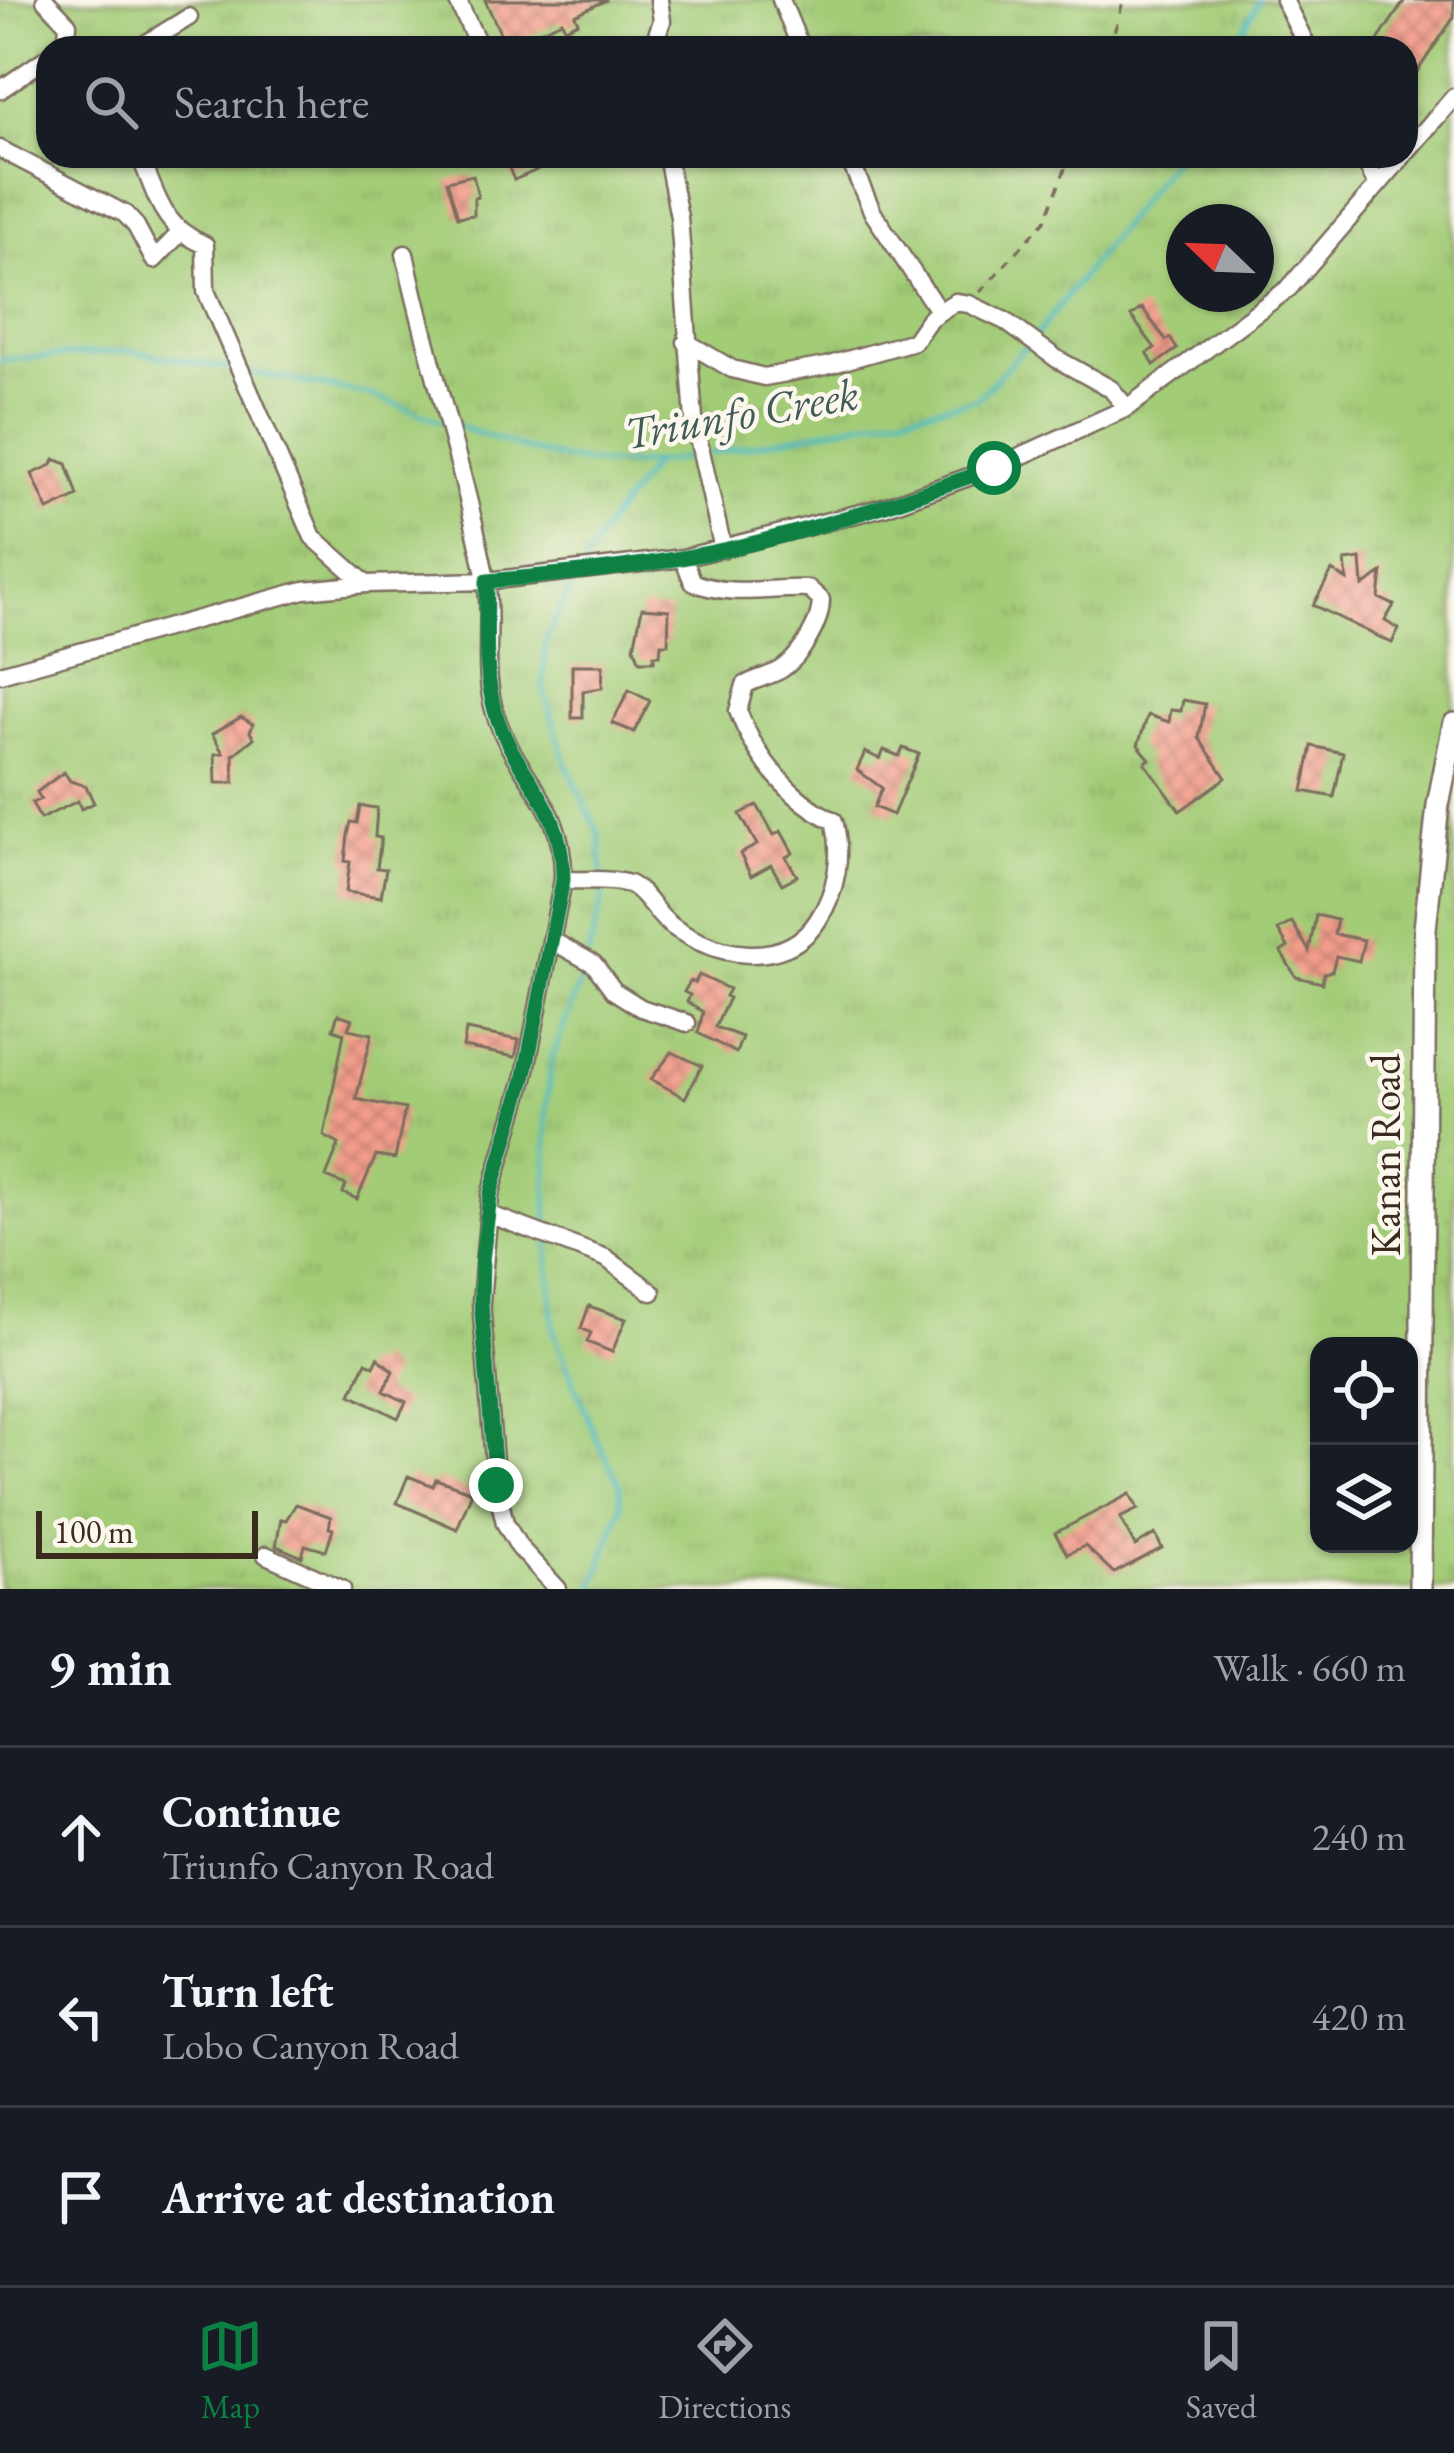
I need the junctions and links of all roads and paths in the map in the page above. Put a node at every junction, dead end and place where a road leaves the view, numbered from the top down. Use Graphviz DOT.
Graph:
graph roads {
  1 [pos="45,0"];
  2 [pos="457,0"];
  3 [pos="659,0"];
  4 [pos="781,0"];
  5 [pos="1124,0"];
  6 [pos="1284,0"];
  7 [pos="189,17"];
  8 [pos="68,36"];
  9 [pos="158,36"];
  10 [pos="474,36"];
  11 [pos="656,36"];
  12 [pos="796,36"];
  13 [pos="1113,36"];
  14 [pos="1302,36"];
  15 [pos="36,65"];
  16 [pos="0,90"];
  17 [pos="1454,97"];
  18 [pos="1418,138"];
  19 [pos="0,149"];
  20 [pos="36,168"];
  21 [pos="37,168"];
  22 [pos="145,168"];
  23 [pos="669,168"];
  24 [pos="853,168"];
  25 [pos="1065,168"];
  26 [pos="1369,168"];
  27 [pos="1392,168"];
  28 [pos="1377,185"];
  29 [pos="179,234"];
  30 [pos="405,254"];
  31 [pos="969,304"];
  32 [pos="939,312"];
  33 [pos="686,342"];
  34 [pos="1127,408"];
  35 [pos="723,550"];
  36 [pos="683,558"];
  37 [pos="487,581"];
  38 [pos="366,584"];
  39 [pos="0,674"];
  40 [pos="1454,724"];
  41 [pos="563,880"];
  42 [pos="551,940"];
  43 [pos="687,1023"];
  44 [pos="488,1214"];
  45 [pos="652,1292"];
  46 [pos="266,1555"];
  47 [pos="342,1589"];
  48 [pos="558,1589"];
  49 [pos="1420,1589"];
  1 -- 8 [label="street"];
  2 -- 10 [label="street"];
  3 -- 11 [label="street"];
  4 -- 12 [label="street"];
  5 -- 13 [label="path"];
  6 -- 14 [label="street"];
  7 -- 9 [label="street"];
  15 -- 16 [label="street"];
  17 -- 18 [label="street"];
  19 -- 20 [label="street"];
  21 -- 29 [label="street"];
  22 -- 29 [label="street"];
  23 -- 33 [label="street"];
  24 -- 32 [label="street"];
  25 -- 31 [label="path"];
  26 -- 28 [label="street"];
  27 -- 28 [label="street"];
  28 -- 34 [label="street"];
  29 -- 38 [label="street"];
  30 -- 37 [label="street"];
  31 -- 32 [label="street"];
  31 -- 34 [label="street"];
  32 -- 33 [label="street"];
  33 -- 35 [label="street"];
  34 -- 35 [label="street"];
  35 -- 36 [label="street"];
  36 -- 37 [label="street"];
  36 -- 41 [label="street"];
  37 -- 38 [label="street"];
  37 -- 41 [label="street"];
  38 -- 39 [label="street"];
  40 -- 49 [label="main road, Kanan Road"];
  41 -- 42 [label="street"];
  42 -- 43 [label="street"];
  42 -- 44 [label="street"];
  44 -- 45 [label="street"];
  44 -- 48 [label="street"];
  46 -- 47 [label="street"];
}
